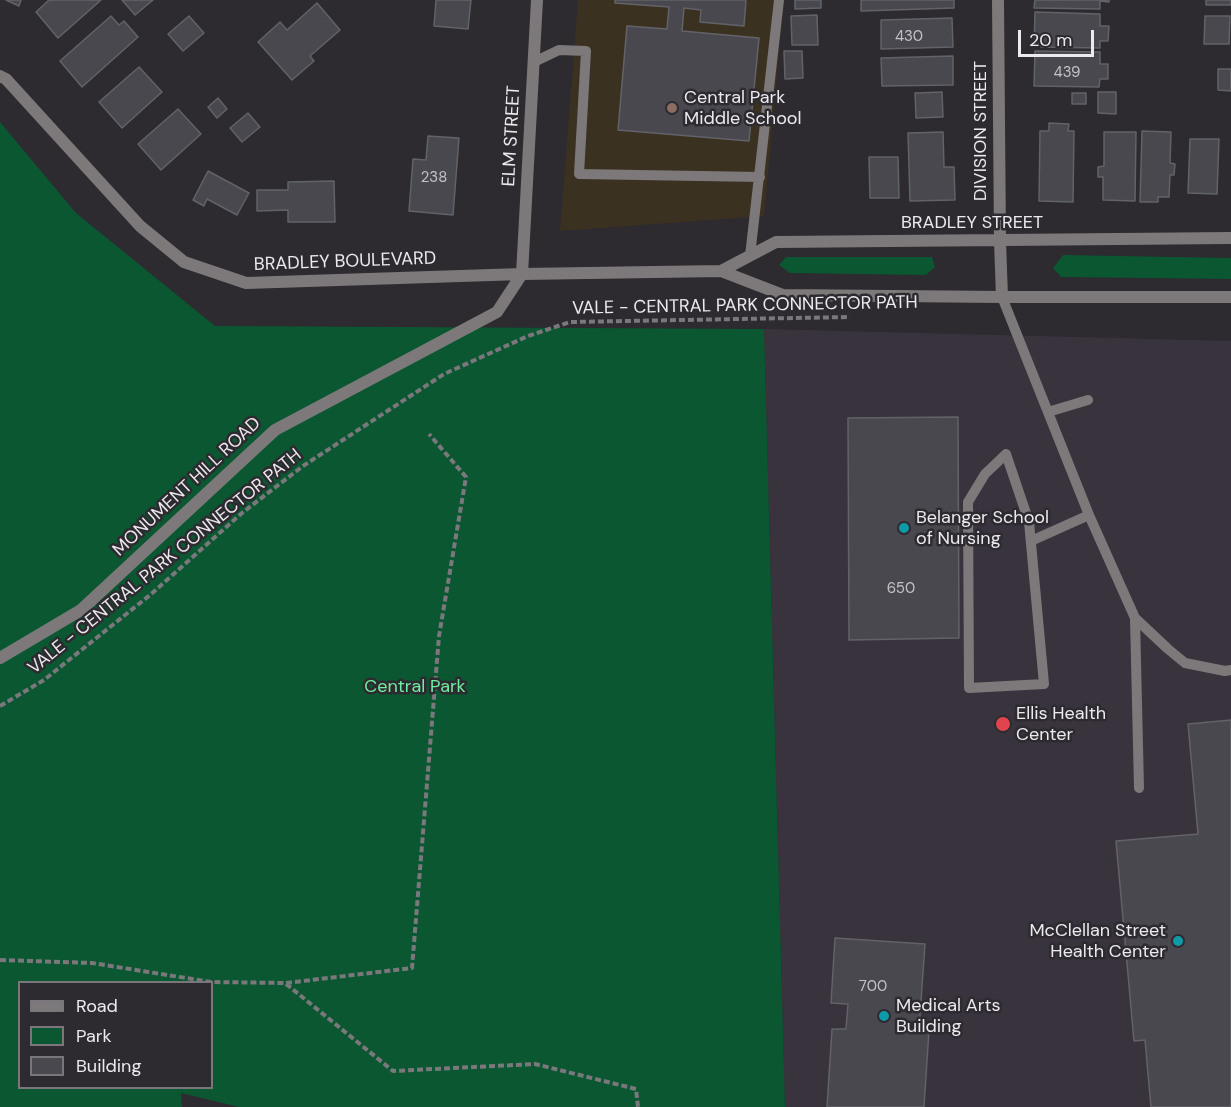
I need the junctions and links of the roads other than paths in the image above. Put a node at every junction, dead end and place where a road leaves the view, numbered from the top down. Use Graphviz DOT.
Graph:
graph roads {
  1 [pos="537,0"];
  2 [pos="779,0"];
  3 [pos="998,0"];
  4 [pos="534,62"];
  5 [pos="0,76"];
  6 [pos="760,177"];
  7 [pos="1231,238"];
  8 [pos="1000,241"];
  9 [pos="750,256"];
  10 [pos="721,271"];
  11 [pos="522,274"];
  12 [pos="1002,297"];
  13 [pos="1231,297"];
  14 [pos="1088,400"];
  15 [pos="1048,412"];
  16 [pos="1089,515"];
  17 [pos="1031,541"];
  18 [pos="1135,618"];
  19 [pos="0,657"];
  20 [pos="1231,670"];
  21 [pos="1139,788"];
  1 -- 4 [label="street, ELM STREET"];
  2 -- 6 [label="lane"];
  3 -- 8 [label="street, DIVISION STREET"];
  4 -- 6 [label="lane"];
  4 -- 11 [label="street, ELM STREET"];
  5 -- 11 [label="street, BRADLEY BOULEVARD"];
  6 -- 9 [label="lane"];
  7 -- 8 [label="street, BRADLEY STREET"];
  8 -- 9 [label="street, BRADLEY STREET"];
  8 -- 12 [label="street, DIVISION STREET"];
  9 -- 10 [label="street, BRADLEY STREET"];
  10 -- 11 [label="street, BRADLEY STREET"];
  10 -- 12 [label="street, BRADLEY STREET"];
  11 -- 19 [label="street, MONUMENT HILL ROAD"];
  12 -- 13 [label="street, BRADLEY STREET"];
  12 -- 15 [label="lane"];
  14 -- 15 [label="lane"];
  15 -- 16 [label="lane"];
  16 -- 17 [label="lane"];
  16 -- 18 [label="lane"];
  17 -- 17 [label="lane"];
  18 -- 20 [label="lane"];
  18 -- 21 [label="lane"];
}
